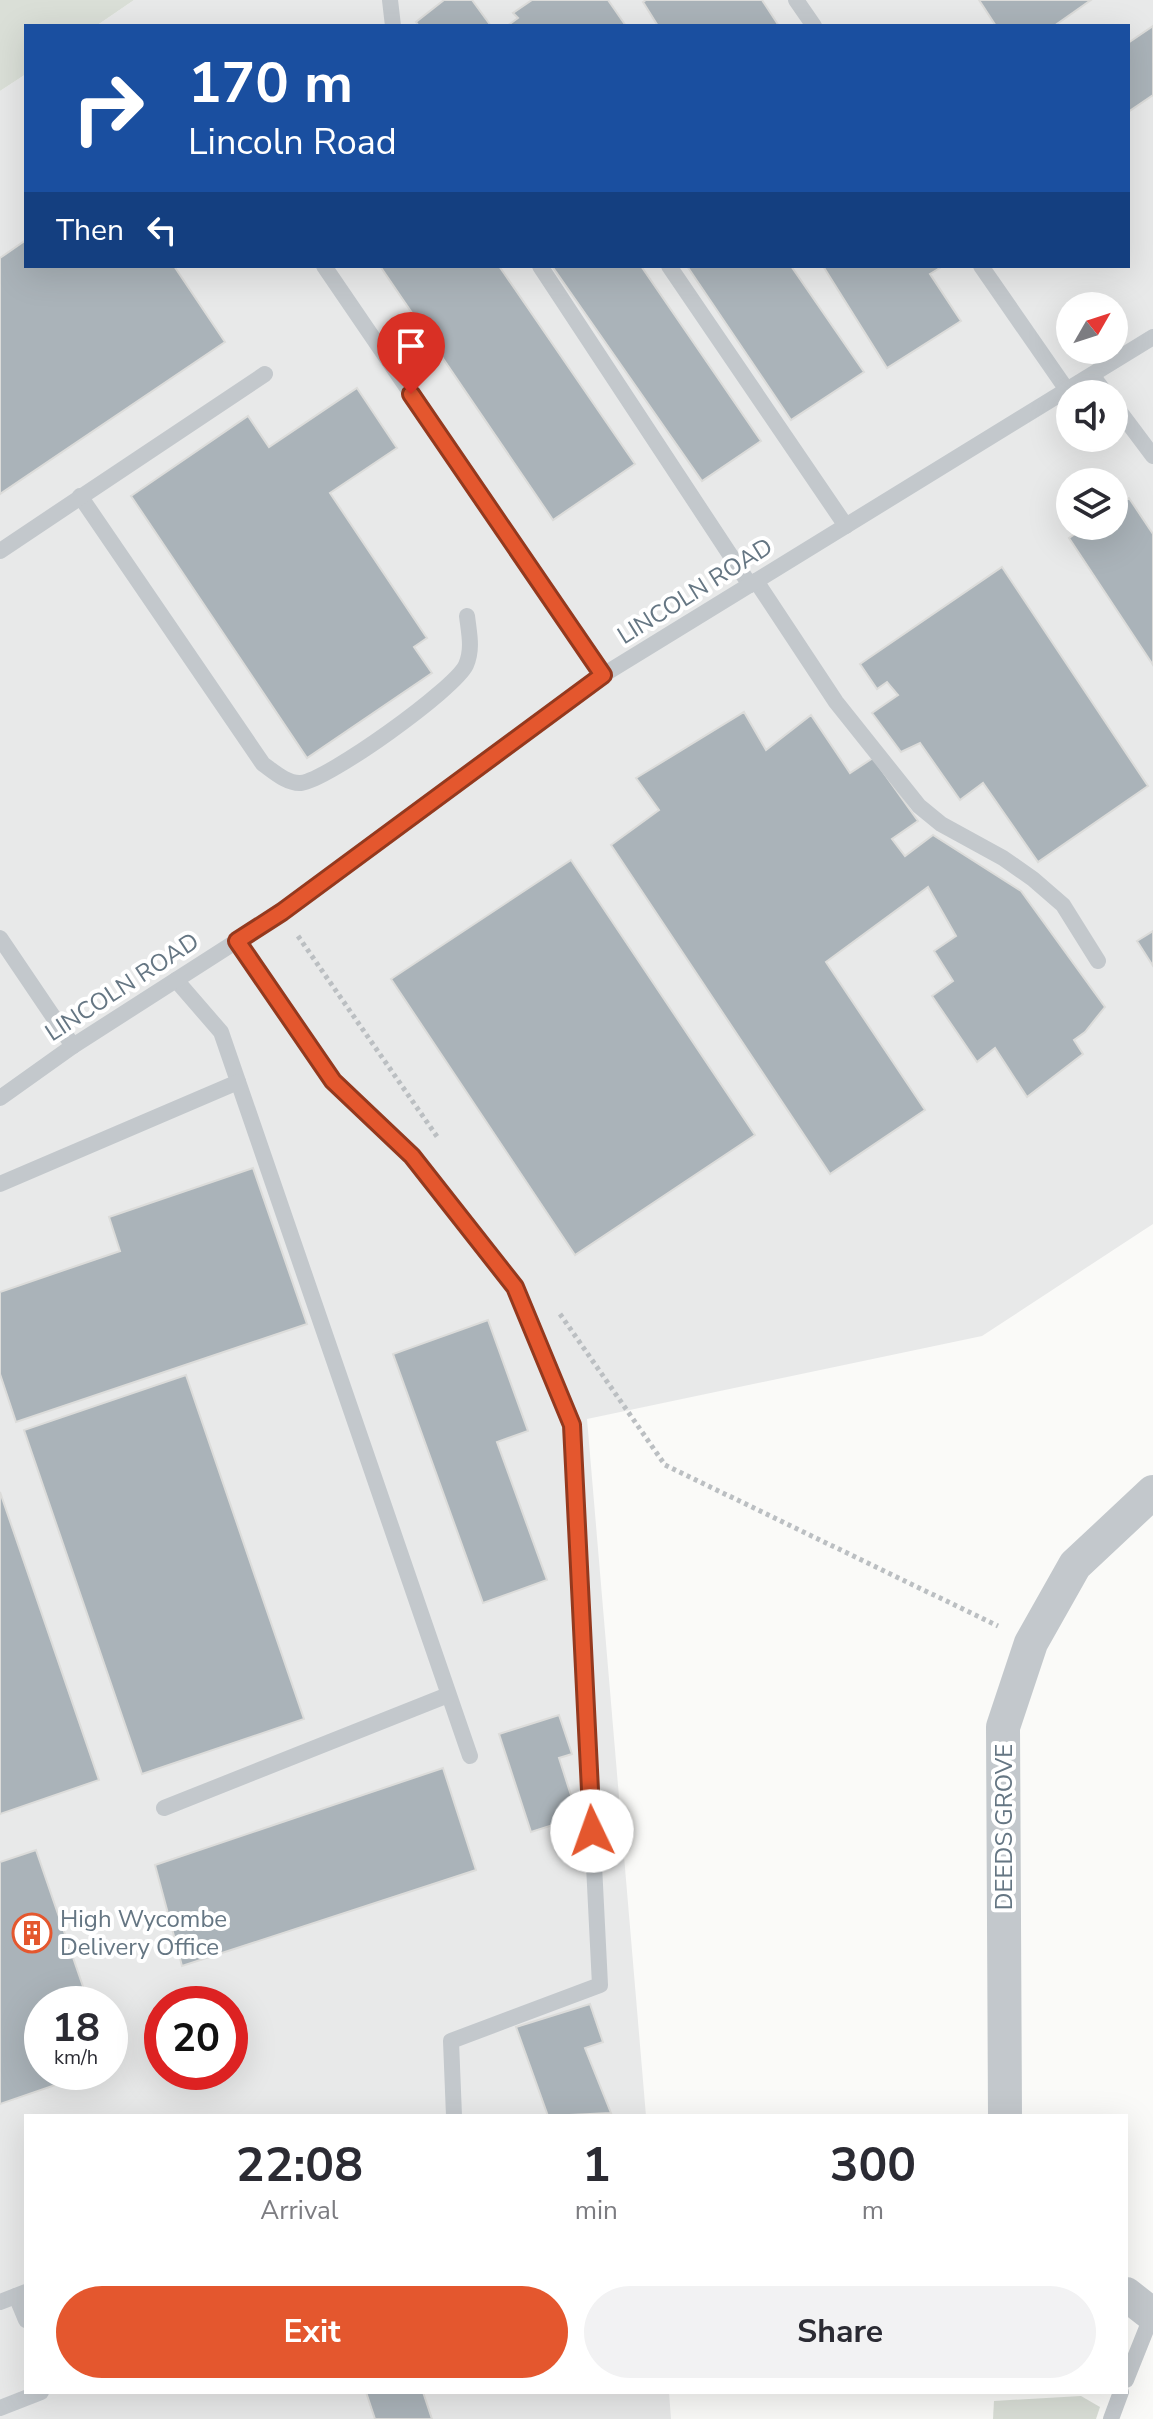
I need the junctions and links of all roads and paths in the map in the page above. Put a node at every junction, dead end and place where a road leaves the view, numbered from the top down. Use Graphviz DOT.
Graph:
graph roads {
  1 [pos="390,0"];
  2 [pos="796,0"];
  3 [pos="393,24"];
  4 [pos="813,24"];
  5 [pos="325,268"];
  6 [pos="541,268"];
  7 [pos="670,268"];
  8 [pos="982,268"];
  9 [pos="1153,337"];
  10 [pos="265,374"];
  11 [pos="1092,375"];
  12 [pos="1060,380"];
  13 [pos="1084,380"];
  14 [pos="1096,380"];
  15 [pos="1056,397"];
  16 [pos="1128,423"];
  17 [pos="1153,456"];
  18 [pos="80,496"];
  19 [pos="846,526"];
  20 [pos="0,551"];
  21 [pos="753,583"];
  22 [pos="467,616"];
  23 [pos="603,675"];
  24 [pos="282,912"];
  25 [pos="0,938"];
  26 [pos="237,941"];
  27 [pos="1098,961"];
  28 [pos="176,980"];
  29 [pos="73,1046"];
  30 [pos="238,1082"];
  31 [pos="0,1098"];
  32 [pos="442,1144"];
  33 [pos="0,1184"];
  34 [pos="558,1311"];
  35 [pos="1153,1492"];
  36 [pos="1031,1643"];
  37 [pos="448,1695"];
  38 [pos="470,1756"];
  39 [pos="164,1808"];
  40 [pos="454,2114"];
  41 [pos="1005,2114"];
  42 [pos="14,2297"];
  43 [pos="1144,2308"];
  44 [pos="24,2316"];
  45 [pos="1128,2372"];
  46 [pos="36,2394"];
  47 [pos="1120,2394"];
  48 [pos="0,2408"];
  49 [pos="1111,2419"];
  1 -- 3 [label="lane"];
  2 -- 4 [label="lane"];
  5 -- 23 [label="lane"];
  6 -- 21 [label="lane"];
  7 -- 19 [label="lane"];
  8 -- 12 [label="lane"];
  9 -- 11 [label="lane, LINCOLN ROAD"];
  10 -- 18 [label="lane"];
  11 -- 13 [label="lane, LINCOLN ROAD"];
  11 -- 14 [label="lane"];
  15 -- 19 [label="lane, LINCOLN ROAD"];
  16 -- 17 [label="lane"];
  18 -- 20 [label="lane"];
  18 -- 22 [label="lane"];
  19 -- 21 [label="lane, LINCOLN ROAD"];
  21 -- 23 [label="lane, LINCOLN ROAD"];
  21 -- 27 [label="lane"];
  23 -- 24 [label="lane, LINCOLN ROAD"];
  24 -- 26 [label="lane, LINCOLN ROAD"];
  24 -- 32 [label="path"];
  25 -- 29 [label="lane"];
  26 -- 28 [label="lane, LINCOLN ROAD"];
  26 -- 40 [label="lane"];
  28 -- 29 [label="lane, LINCOLN ROAD"];
  28 -- 30 [label="lane"];
  29 -- 31 [label="lane, LINCOLN ROAD"];
  30 -- 33 [label="lane"];
  30 -- 37 [label="lane"];
  34 -- 36 [label="path"];
  35 -- 36 [label="street, DEEDS GROVE"];
  36 -- 41 [label="street, DEEDS GROVE"];
  37 -- 38 [label="lane"];
  37 -- 39 [label="lane"];
  42 -- 44 [label="lane"];
  43 -- 45 [label="lane"];
  46 -- 48 [label="lane"];
  47 -- 49 [label="lane"];
}
